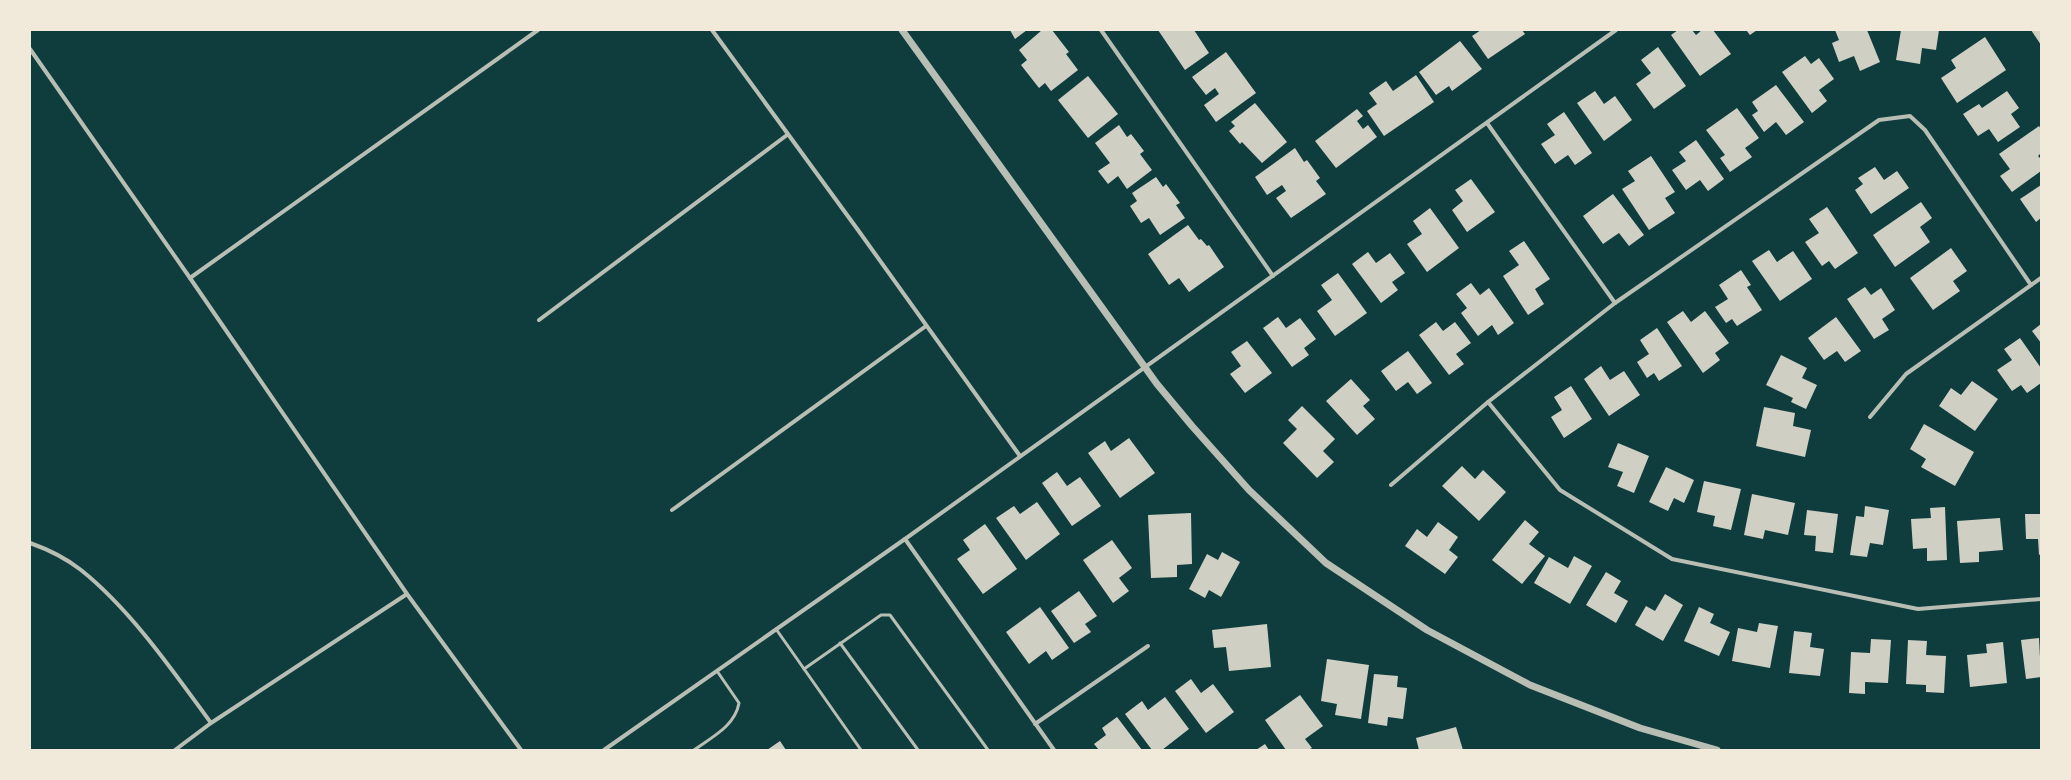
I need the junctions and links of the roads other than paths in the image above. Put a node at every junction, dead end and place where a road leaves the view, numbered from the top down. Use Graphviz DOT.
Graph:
graph roads {
  1 [pos="538,30"];
  2 [pos="712,30"];
  3 [pos="902,30"];
  4 [pos="1101,30"];
  5 [pos="1616,30"];
  6 [pos="30,49"];
  7 [pos="1487,123"];
  8 [pos="788,134"];
  9 [pos="1273,276"];
  10 [pos="190,278"];
  11 [pos="2041,278"];
  12 [pos="2031,285"];
  13 [pos="1615,303"];
  14 [pos="539,320"];
  15 [pos="926,326"];
  16 [pos="1146,367"];
  17 [pos="1488,402"];
  18 [pos="1870,416"];
  19 [pos="1020,456"];
  20 [pos="1391,485"];
  21 [pos="672,510"];
  22 [pos="905,539"];
  23 [pos="30,543"];
  24 [pos="407,594"];
  25 [pos="2041,599"];
  26 [pos="776,629"];
  27 [pos="840,643"];
  28 [pos="1148,646"];
  29 [pos="804,668"];
  30 [pos="716,671"];
  31 [pos="211,723"];
  32 [pos="1035,724"];
  33 [pos="175,750"];
  34 [pos="521,750"];
  35 [pos="604,750"];
  36 [pos="694,750"];
  37 [pos="861,750"];
  38 [pos="918,750"];
  39 [pos="988,750"];
  40 [pos="1054,750"];
  41 [pos="1717,750"];
  1 -- 10 [label="street"];
  2 -- 8 [label="street"];
  3 -- 16 [label="street"];
  4 -- 9 [label="street"];
  5 -- 7 [label="street"];
  6 -- 10 [label="street"];
  7 -- 9 [label="street"];
  7 -- 13 [label="street"];
  8 -- 14 [label="street"];
  8 -- 15 [label="street"];
  9 -- 16 [label="street"];
  10 -- 24 [label="street"];
  11 -- 12 [label="street"];
  12 -- 13 [label="street"];
  12 -- 18 [label="street"];
  13 -- 17 [label="street"];
  15 -- 19 [label="street"];
  15 -- 21 [label="street"];
  16 -- 19 [label="street"];
  16 -- 41 [label="street"];
  17 -- 20 [label="street"];
  17 -- 25 [label="street"];
  19 -- 22 [label="street"];
  22 -- 26 [label="street"];
  22 -- 32 [label="street"];
  23 -- 31 [label="street"];
  24 -- 31 [label="street"];
  24 -- 34 [label="street"];
  26 -- 29 [label="lane"];
  26 -- 30 [label="street"];
  27 -- 29 [label="lane"];
  27 -- 38 [label="lane"];
  27 -- 39 [label="lane"];
  28 -- 32 [label="street"];
  29 -- 37 [label="lane"];
  30 -- 35 [label="street"];
  30 -- 36 [label="lane"];
  31 -- 33 [label="street"];
  32 -- 40 [label="street"];
}
